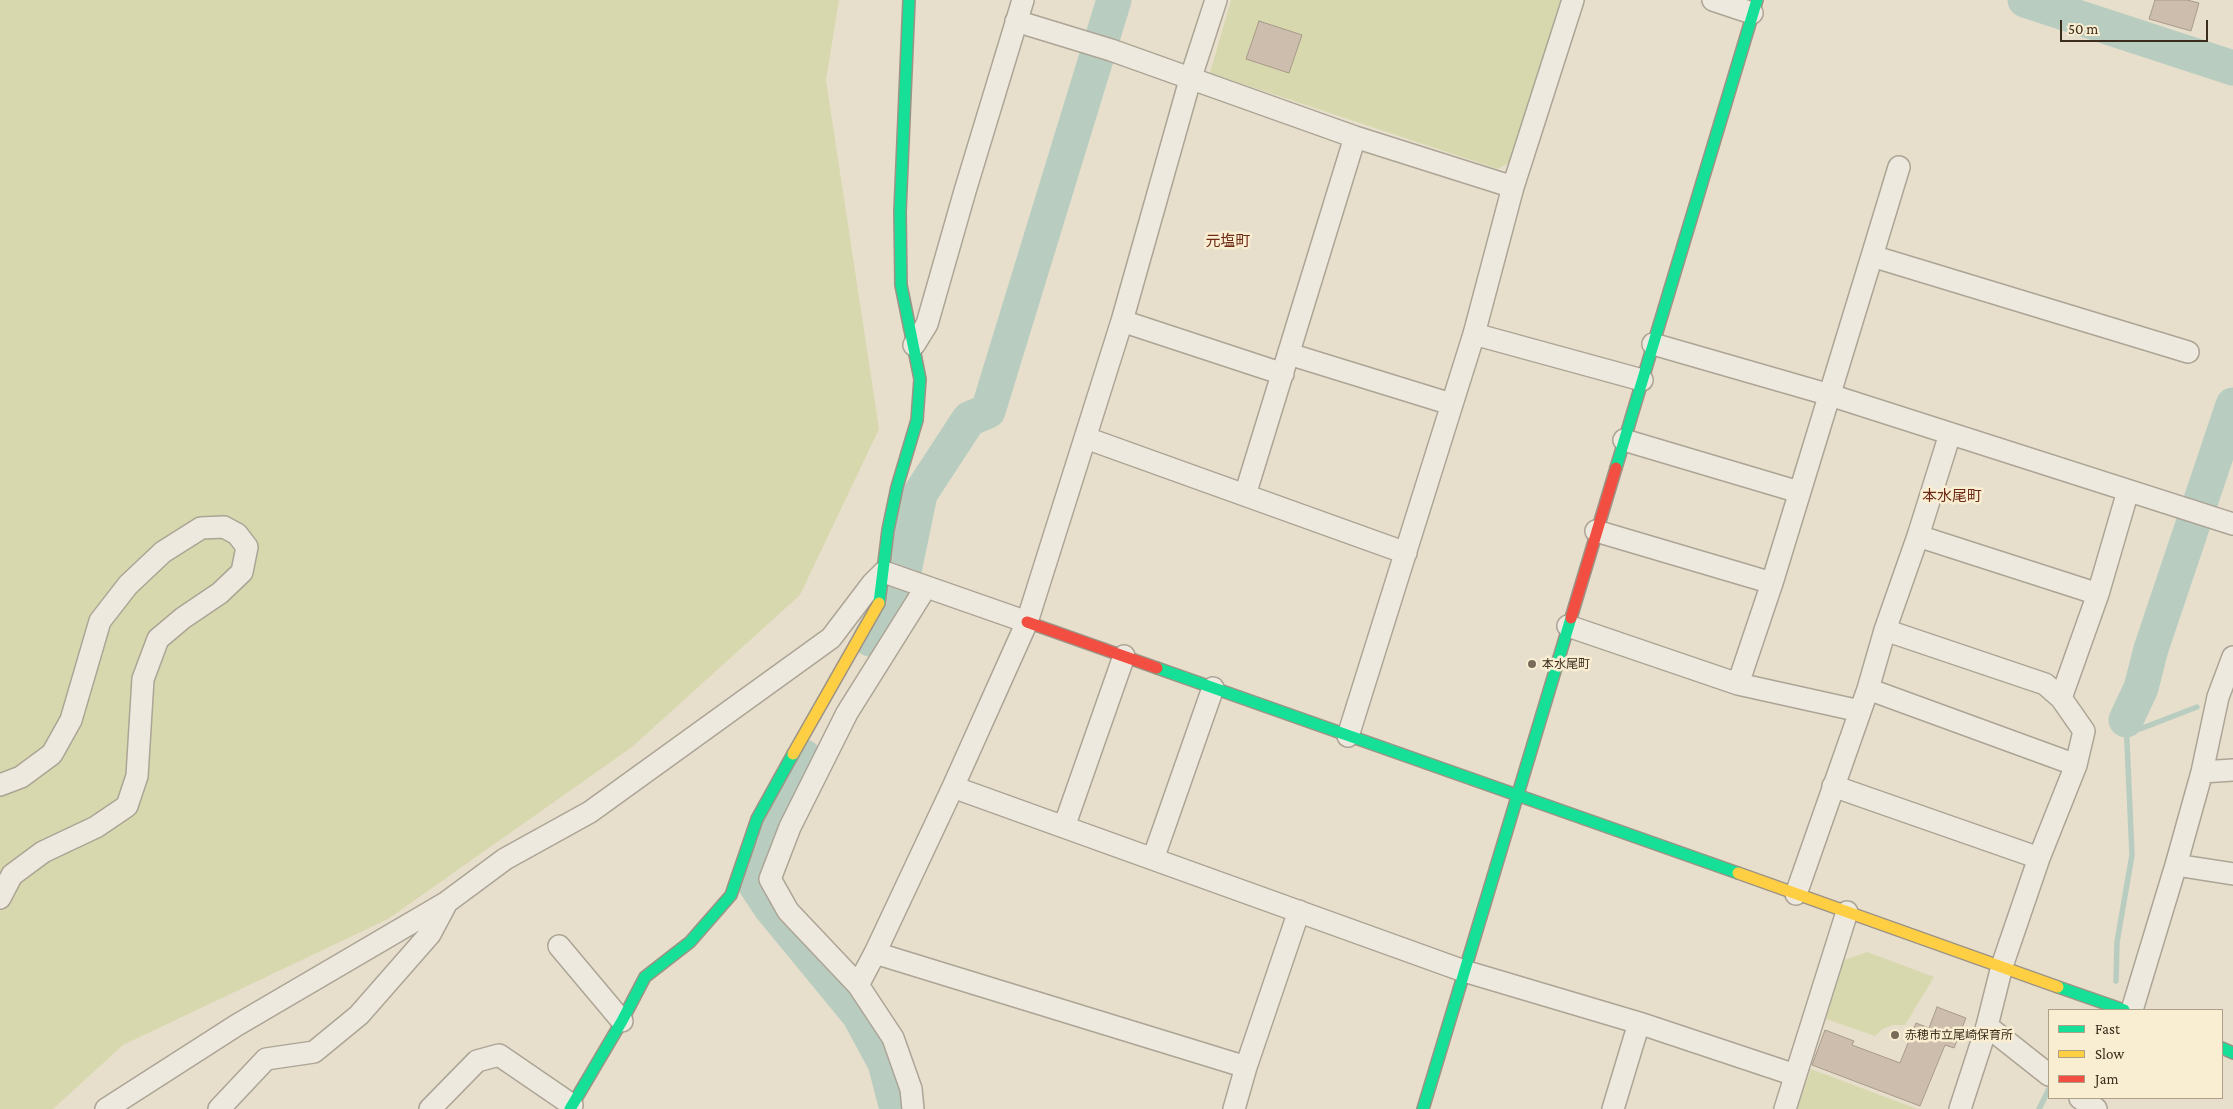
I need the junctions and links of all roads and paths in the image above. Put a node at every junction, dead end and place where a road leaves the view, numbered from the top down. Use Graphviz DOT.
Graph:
graph roads {
  1 [pos="909,0"];
  2 [pos="1023,0"];
  3 [pos="1216,0"];
  4 [pos="1573,0"];
  5 [pos="1713,0"];
  6 [pos="1755,7"];
  7 [pos="1016,21"];
  8 [pos="1190,80"];
  9 [pos="1355,137"];
  10 [pos="1899,167"];
  11 [pos="1513,187"];
  12 [pos="1872,256"];
  13 [pos="1122,320"];
  14 [pos="1474,334"];
  15 [pos="1653,344"];
  16 [pos="914,345"];
  17 [pos="2188,352"];
  18 [pos="1286,364"];
  19 [pos="1642,380"];
  20 [pos="1830,395"];
  21 [pos="1451,404"];
  22 [pos="1950,434"];
  23 [pos="1086,438"];
  24 [pos="1624,440"];
  25 [pos="2128,491"];
  26 [pos="1799,492"];
  27 [pos="1245,495"];
  28 [pos="2233,524"];
  29 [pos="1596,531"];
  30 [pos="1918,536"];
  31 [pos="1406,553"];
  32 [pos="884,572"];
  33 [pos="1772,583"];
  34 [pos="926,587"];
  35 [pos="2098,594"];
  36 [pos="1027,622"];
  37 [pos="1568,626"];
  38 [pos="1885,630"];
  39 [pos="1124,656"];
  40 [pos="2233,657"];
  41 [pos="1738,684"];
  42 [pos="1213,688"];
  43 [pos="1868,690"];
  44 [pos="2061,698"];
  45 [pos="2226,698"];
  46 [pos="1860,711"];
  47 [pos="1348,736"];
  48 [pos="2076,765"];
  49 [pos="2233,770"];
  50 [pos="2202,772"];
  51 [pos="0,784"];
  52 [pos="1833,786"];
  53 [pos="953,787"];
  54 [pos="1517,796"];
  55 [pos="1064,827"];
  56 [pos="2040,858"];
  57 [pos="1154,859"];
  58 [pos="2176,865"];
  59 [pos="2233,874"];
  60 [pos="1796,894"];
  61 [pos="0,898"];
  62 [pos="447,902"];
  63 [pos="1299,911"];
  64 [pos="1847,912"];
  65 [pos="559,946"];
  66 [pos="875,953"];
  67 [pos="2002,966"];
  68 [pos="1464,971"];
  69 [pos="858,985"];
  70 [pos="2121,1009"];
  71 [pos="2132,1009"];
  72 [pos="622,1021"];
  73 [pos="1639,1023"];
  74 [pos="1987,1026"];
  75 [pos="1246,1067"];
  76 [pos="2048,1074"];
  77 [pos="1794,1075"];
  78 [pos="2081,1099"];
  79 [pos="571,1107"];
  80 [pos="106,1109"];
  81 [pos="219,1109"];
  82 [pos="430,1109"];
  83 [pos="913,1109"];
  84 [pos="1234,1109"];
  85 [pos="1423,1109"];
  86 [pos="1613,1109"];
  87 [pos="1785,1109"];
  88 [pos="1960,1109"];
  89 [pos="2096,1109"];
  1 -- 16 [label="street"];
  2 -- 7 [label="street"];
  3 -- 8 [label="street"];
  4 -- 11 [label="street"];
  5 -- 6 [label="street"];
  6 -- 15 [label="street"];
  7 -- 8 [label="street"];
  7 -- 16 [label="street"];
  8 -- 9 [label="street"];
  8 -- 13 [label="street"];
  9 -- 11 [label="street"];
  9 -- 18 [label="street"];
  10 -- 12 [label="street"];
  11 -- 14 [label="street"];
  12 -- 17 [label="street"];
  12 -- 20 [label="street"];
  13 -- 18 [label="street"];
  13 -- 23 [label="street"];
  14 -- 19 [label="street"];
  14 -- 21 [label="street"];
  15 -- 19 [label="street"];
  15 -- 20 [label="street"];
  16 -- 32 [label="street"];
  18 -- 21 [label="street"];
  18 -- 27 [label="street"];
  19 -- 24 [label="street"];
  20 -- 22 [label="street"];
  20 -- 26 [label="street"];
  21 -- 31 [label="street"];
  22 -- 25 [label="street"];
  22 -- 30 [label="street"];
  23 -- 27 [label="street"];
  23 -- 36 [label="street"];
  24 -- 26 [label="street"];
  24 -- 29 [label="street"];
  25 -- 28 [label="street"];
  25 -- 35 [label="street"];
  26 -- 33 [label="street"];
  27 -- 31 [label="street"];
  29 -- 33 [label="street"];
  29 -- 37 [label="street"];
  30 -- 35 [label="street"];
  30 -- 38 [label="street"];
  31 -- 47 [label="street"];
  32 -- 34 [label="street"];
  32 -- 62 [label="street"];
  32 -- 72 [label="street"];
  33 -- 41 [label="street"];
  34 -- 36 [label="street"];
  34 -- 69 [label="street"];
  35 -- 44 [label="street"];
  36 -- 39 [label="street"];
  36 -- 53 [label="street"];
  37 -- 41 [label="street"];
  37 -- 54 [label="street"];
  38 -- 43 [label="street"];
  38 -- 44 [label="street"];
  39 -- 42 [label="street"];
  39 -- 55 [label="street"];
  40 -- 45 [label="street"];
  41 -- 46 [label="street"];
  42 -- 47 [label="street"];
  42 -- 57 [label="street"];
  43 -- 46 [label="street"];
  43 -- 48 [label="street"];
  44 -- 48 [label="street"];
  45 -- 50 [label="street"];
  46 -- 52 [label="street"];
  47 -- 54 [label="street"];
  48 -- 56 [label="street"];
  49 -- 50 [label="street"];
  50 -- 58 [label="street"];
  51 -- 61 [label="street"];
  52 -- 56 [label="street"];
  52 -- 60 [label="street"];
  53 -- 55 [label="street"];
  53 -- 66 [label="street"];
  54 -- 60 [label="street"];
  54 -- 68 [label="street"];
  55 -- 57 [label="street"];
  56 -- 67 [label="street"];
  57 -- 63 [label="street"];
  58 -- 59 [label="street"];
  58 -- 71 [label="street"];
  60 -- 64 [label="street"];
  62 -- 80 [label="street"];
  62 -- 81 [label="street"];
  63 -- 68 [label="street"];
  63 -- 75 [label="street"];
  64 -- 67 [label="street"];
  64 -- 77 [label="street"];
  65 -- 72 [label="street"];
  66 -- 69 [label="street"];
  66 -- 75 [label="street"];
  67 -- 70 [label="street"];
  67 -- 74 [label="street"];
  68 -- 73 [label="street"];
  68 -- 85 [label="street"];
  69 -- 83 [label="street"];
  72 -- 79 [label="street"];
  73 -- 77 [label="street"];
  73 -- 86 [label="street"];
  74 -- 76 [label="street"];
  74 -- 88 [label="street"];
  75 -- 84 [label="street"];
  77 -- 87 [label="street"];
  78 -- 89 [label="street"];
  79 -- 82 [label="street"];
}
